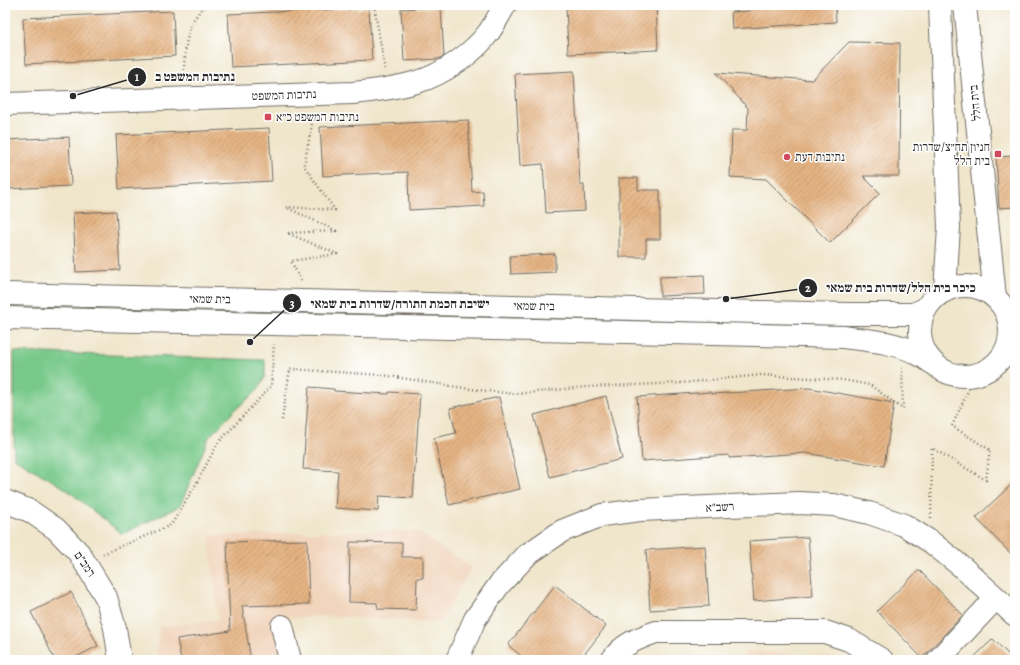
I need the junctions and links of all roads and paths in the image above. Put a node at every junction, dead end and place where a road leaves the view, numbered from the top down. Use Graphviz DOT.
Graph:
graph roads {
  1 [pos="226,5"];
  2 [pos="374,5"];
  3 [pos="505,5"];
  4 [pos="900,5"];
  5 [pos="940,5"];
  6 [pos="965,5"];
  7 [pos="910,8"];
  8 [pos="388,89"];
  9 [pos="318,94"];
  10 [pos="181,98"];
  11 [pos="5,104"];
  12 [pos="945,290"];
  13 [pos="5,294"];
  14 [pos="312,301"];
  15 [pos="1005,308"];
  16 [pos="925,309"];
  17 [pos="5,318"];
  18 [pos="274,341"];
  19 [pos="902,348"];
  20 [pos="932,363"];
  21 [pos="1015,363"];
  22 [pos="982,373"];
  23 [pos="282,420"];
  24 [pos="5,501"];
  25 [pos="931,542"];
  26 [pos="84,561"];
  27 [pos="996,598"];
  28 [pos="1015,615"];
  29 [pos="282,626"];
  30 [pos="120,660"];
  31 [pos="290,660"];
  32 [pos="458,660"];
  33 [pos="612,660"];
  34 [pos="882,660"];
  35 [pos="938,660"];
  1 -- 10 [label="path"];
  2 -- 8 [label="path"];
  3 -- 8 [label="street, נתיבות המשפט"];
  4 -- 7 [label="path"];
  5 -- 12 [label="street"];
  6 -- 15 [label="street, בית הלל"];
  8 -- 9 [label="street, נתיבות המשפט"];
  9 -- 10 [label="street, נתיבות המשפט"];
  9 -- 14 [label="path"];
  10 -- 11 [label="street, נתיבות המשפט"];
  12 -- 15 [label="street"];
  12 -- 16 [label="street"];
  13 -- 14 [label="street, בית שמאי"];
  14 -- 16 [label="street, בית שמאי"];
  15 -- 22 [label="street"];
  16 -- 20 [label="street"];
  17 -- 19 [label="street, בית שמאי"];
  18 -- 26 [label="path"];
  19 -- 20 [label="street, בית שמאי"];
  19 -- 23 [label="path"];
  20 -- 22 [label="street"];
  21 -- 22 [label="street"];
  22 -- 25 [label="path"];
  24 -- 26 [label="street, רמב\"ם"];
  25 -- 27 [label="street, רשב\"א"];
  25 -- 32 [label="street, רשב\"א"];
  26 -- 30 [label="street, רמב\"ם"];
  27 -- 28 [label="street, רשב\"א"];
  27 -- 35 [label="street"];
  29 -- 31 [label="street"];
  33 -- 34 [label="street"];
}
